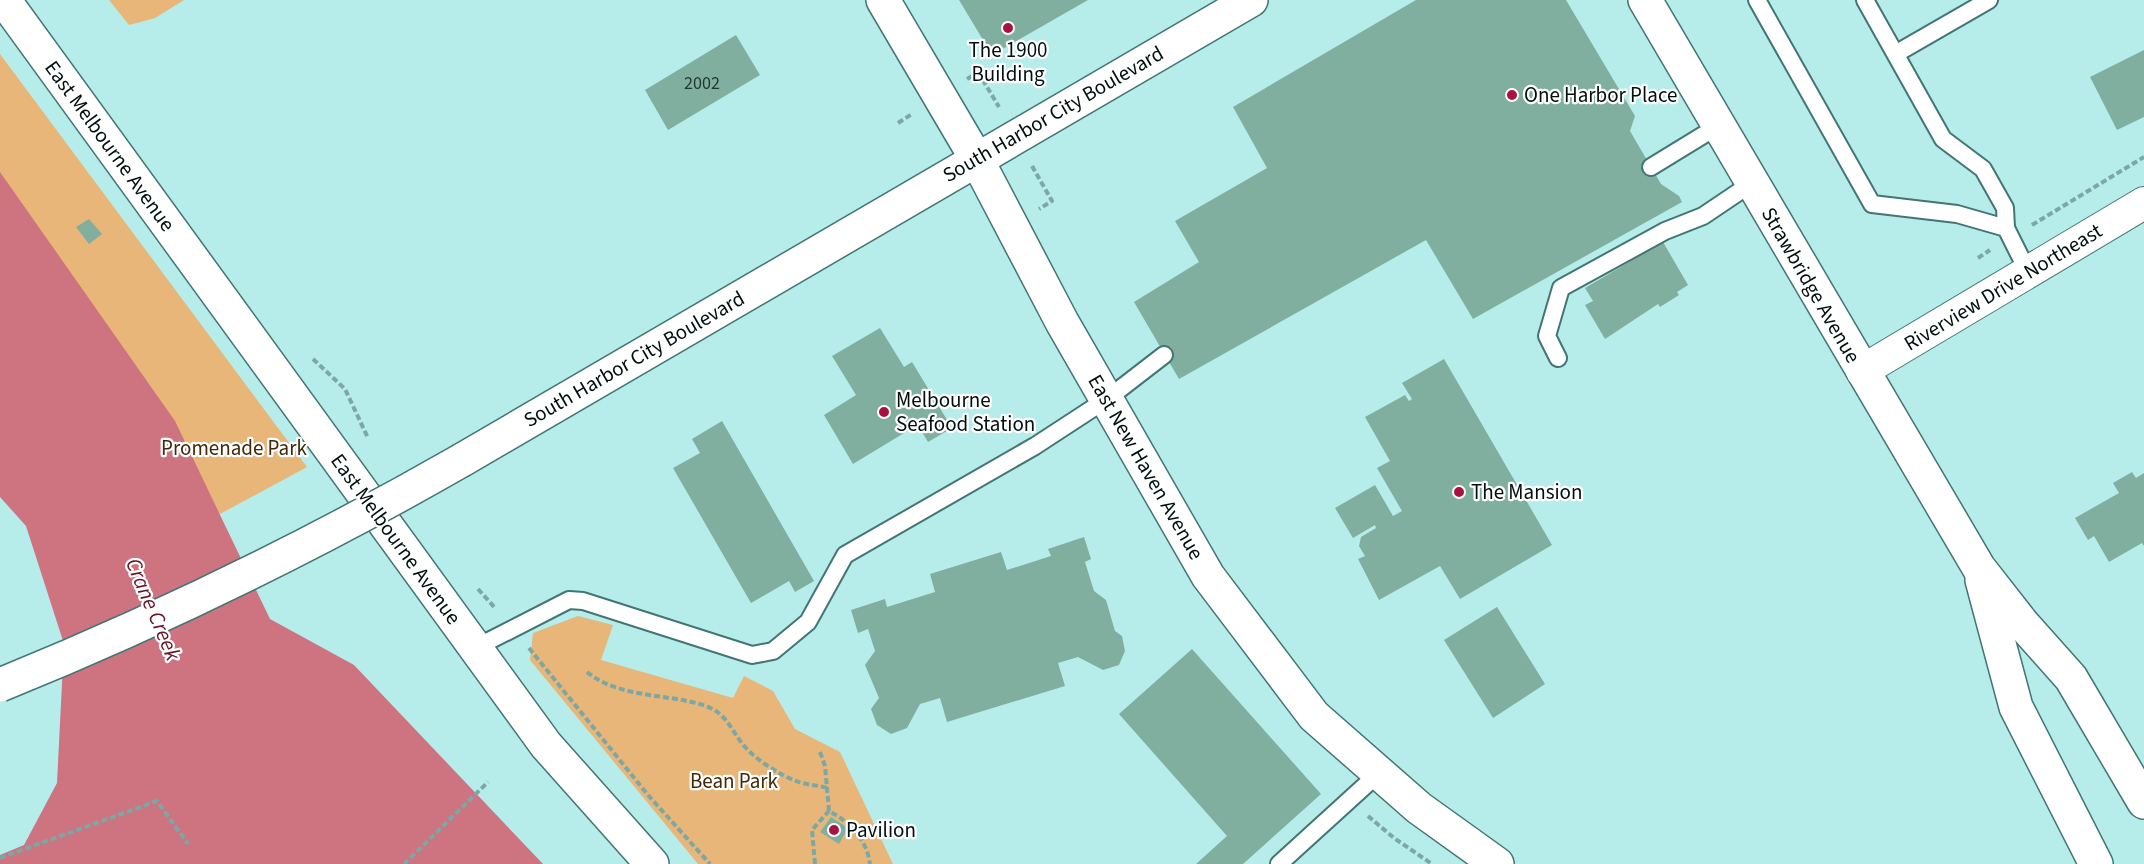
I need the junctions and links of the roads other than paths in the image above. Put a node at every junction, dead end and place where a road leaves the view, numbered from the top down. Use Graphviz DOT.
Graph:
graph roads {
  1 [pos="4,0"];
  2 [pos="883,0"];
  3 [pos="1251,0"];
  4 [pos="1645,0"];
  5 [pos="1756,0"];
  6 [pos="1865,0"];
  7 [pos="1989,0"];
  8 [pos="1897,53"];
  9 [pos="1718,126"];
  10 [pos="976,158"];
  11 [pos="1651,167"];
  12 [pos="1752,183"];
  13 [pos="2144,202"];
  14 [pos="2008,232"];
  15 [pos="2028,272"];
  16 [pos="1164,355"];
  17 [pos="1558,358"];
  18 [pos="1862,371"];
  19 [pos="1107,399"];
  20 [pos="1979,568"];
  21 [pos="475,648"];
  22 [pos="0,685"];
  23 [pos="1379,773"];
  24 [pos="2144,802"];
  25 [pos="652,864"];
  26 [pos="1280,864"];
  27 [pos="1497,864"];
  28 [pos="2096,864"];
  1 -- 21 [label="main road, East Melbourne Avenue"];
  2 -- 10 [label="main road, East New Haven Avenue"];
  3 -- 10 [label="main road, South Harbor City Boulevard"];
  4 -- 9 [label="main road, Strawbridge Avenue"];
  5 -- 14 [label="lane"];
  6 -- 8 [label="lane"];
  7 -- 8 [label="lane"];
  8 -- 14 [label="lane"];
  9 -- 11 [label="lane"];
  9 -- 12 [label="main road, Strawbridge Avenue"];
  10 -- 19 [label="main road, East New Haven Avenue"];
  10 -- 22 [label="main road, South Harbor City Boulevard, bridge"];
  12 -- 17 [label="lane"];
  12 -- 18 [label="main road, Strawbridge Avenue"];
  13 -- 15 [label="street, Riverview Drive Northeast"];
  14 -- 15 [label="lane"];
  15 -- 18 [label="street, Riverview Drive Northeast"];
  16 -- 19 [label="lane"];
  18 -- 20 [label="main road, Strawbridge Avenue"];
  19 -- 21 [label="lane"];
  19 -- 23 [label="main road, East New Haven Avenue"];
  20 -- 24 [label="main road, Strawbridge Avenue"];
  20 -- 28 [label="main road, Strawbridge Avenue"];
  21 -- 25 [label="main road, East Melbourne Avenue"];
  23 -- 26 [label="lane"];
  23 -- 27 [label="main road, East New Haven Avenue"];
}
